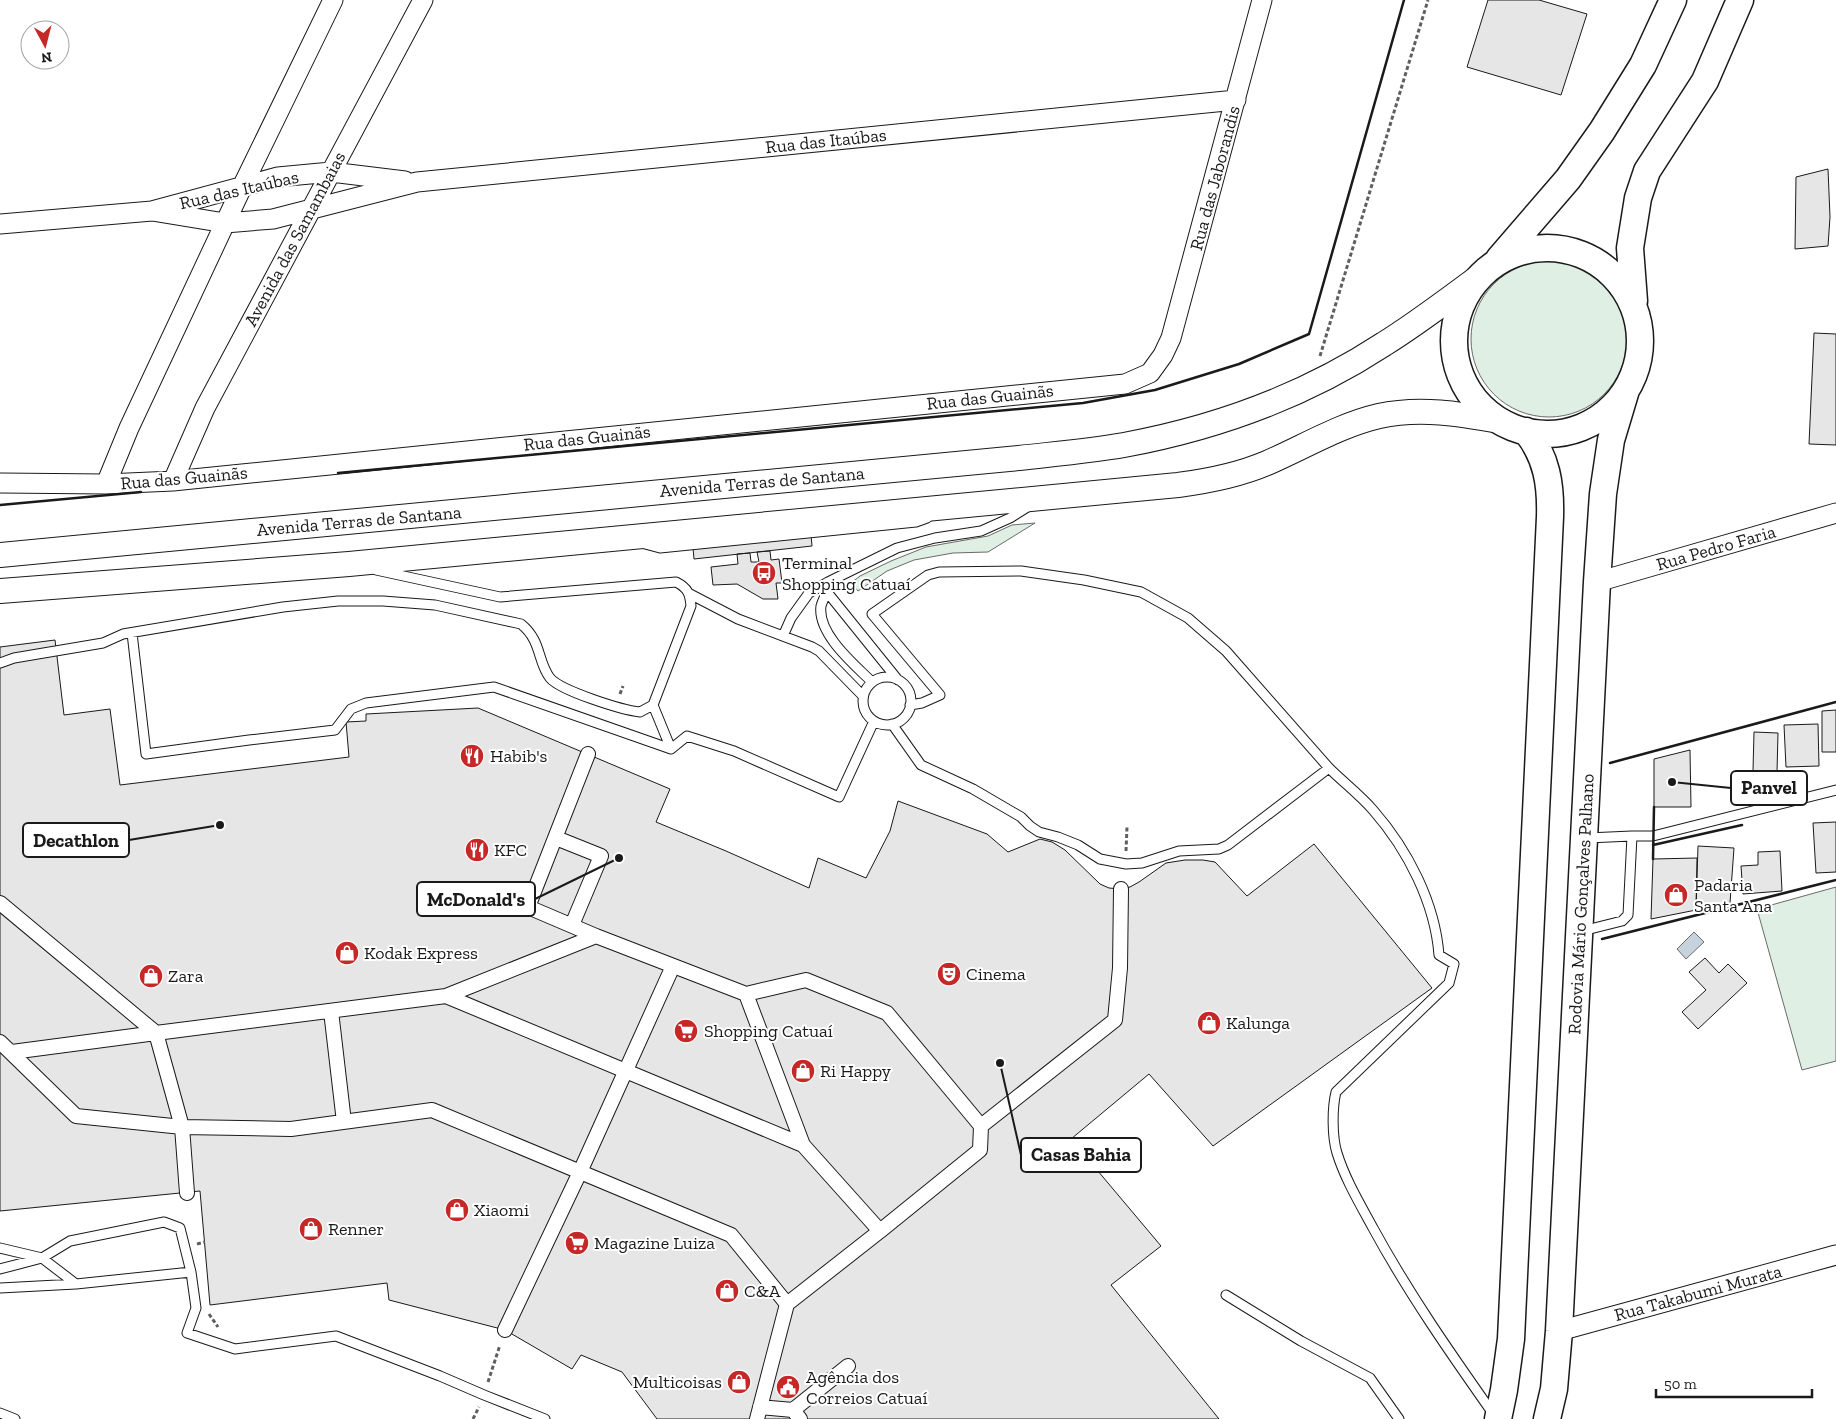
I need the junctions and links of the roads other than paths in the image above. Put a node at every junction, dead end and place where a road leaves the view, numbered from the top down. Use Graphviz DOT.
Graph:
graph roads {
  1 [pos="333,0"];
  2 [pos="423,0"];
  3 [pos="1262,0"];
  4 [pos="1673,0"];
  5 [pos="1740,0"];
  6 [pos="1236,100"];
  7 [pos="332,172"];
  8 [pos="416,182"];
  9 [pos="242,187"];
  10 [pos="310,210"];
  11 [pos="152,211"];
  12 [pos="226,223"];
  13 [pos="0,224"];
  14 [pos="1489,268"];
  15 [pos="1635,309"];
  16 [pos="1163,355"];
  17 [pos="1626,390"];
  18 [pos="1500,421"];
  19 [pos="1526,431"];
  20 [pos="173,481"];
  21 [pos="0,483"];
  22 [pos="106,484"];
  23 [pos="1043,498"];
  24 [pos="1836,513"];
  25 [pos="0,555"];
  26 [pos="349,564"];
  27 [pos="828,582"];
  28 [pos="1596,582"];
  29 [pos="0,591"];
  30 [pos="827,592"];
  31 [pos="690,594"];
  32 [pos="132,633"];
  33 [pos="783,636"];
  34 [pos="0,663"];
  35 [pos="899,681"];
  36 [pos="872,682"];
  37 [pos="863,696"];
  38 [pos="653,705"];
  39 [pos="910,705"];
  40 [pos="874,722"];
  41 [pos="892,724"];
  42 [pos="671,748"];
  43 [pos="588,754"];
  44 [pos="1329,768"];
  45 [pos="1836,790"];
  46 [pos="1632,836"];
  47 [pos="556,838"];
  48 [pos="1584,838"];
  49 [pos="1121,889"];
  50 [pos="0,903"];
  51 [pos="572,925"];
  52 [pos="1580,932"];
  53 [pos="596,936"];
  54 [pos="672,966"];
  55 [pos="746,994"];
  56 [pos="446,996"];
  57 [pos="331,1011"];
  58 [pos="156,1033"];
  59 [pos="0,1042"];
  60 [pos="12,1052"];
  61 [pos="626,1071"];
  62 [pos="344,1122"];
  63 [pos="981,1126"];
  64 [pos="182,1128"];
  65 [pos="803,1145"];
  66 [pos="580,1172"];
  67 [pos="187,1193"];
  68 [pos="880,1231"];
  69 [pos="0,1248"];
  70 [pos="1836,1255"];
  71 [pos="42,1258"];
  72 [pos="0,1269"];
  73 [pos="191,1272"];
  74 [pos="76,1284"];
  75 [pos="0,1288"];
  76 [pos="1226,1295"];
  77 [pos="787,1304"];
  78 [pos="504,1330"];
  79 [pos="1560,1331"];
  80 [pos="848,1366"];
  81 [pos="0,1413"];
  82 [pos="758,1413"];
  83 [pos="796,1415"];
  84 [pos="14,1419"];
  85 [pos="545,1419"];
  86 [pos="1398,1419"];
  87 [pos="1497,1419"];
  88 [pos="1547,1419"];
  1 -- 9 [label="street"];
  2 -- 7 [label="street, Avenida das Samambaias"];
  3 -- 6 [label="street, Rua das Jaborandis"];
  4 -- 14 [label="main road"];
  5 -- 15 [label="main road"];
  6 -- 8 [label="street, Rua das Itaúbas"];
  6 -- 16 [label="street, Rua das Jaborandis"];
  7 -- 8 [label="street, Rua das Itaúbas"];
  7 -- 9 [label="street, Rua das Itaúbas"];
  7 -- 10 [label="street, Avenida das Samambaias"];
  8 -- 10 [label="street, Rua das Itaúbas"];
  9 -- 11 [label="street, Rua das Itaúbas"];
  9 -- 12 [label="street"];
  10 -- 12 [label="street, Rua das Itaúbas"];
  10 -- 20 [label="street, Avenida das Samambaias"];
  11 -- 12 [label="street, Rua das Itaúbas"];
  11 -- 13 [label="street, Rua das Itaúbas"];
  12 -- 22 [label="street"];
  14 -- 15 [label="main road"];
  14 -- 18 [label="main road"];
  14 -- 25 [label="street, Avenida Terras de Santana"];
  15 -- 17 [label="main road"];
  16 -- 20 [label="street, Rua das Guainãs"];
  17 -- 19 [label="main road"];
  17 -- 28 [label="main road, Rodovia Mário Gonçalves Palhano"];
  18 -- 19 [label="main road"];
  18 -- 23 [label="street"];
  19 -- 87 [label="main road"];
  20 -- 22 [label="street, Rua das Guainãs"];
  21 -- 22 [label="street, Rua das Guainãs"];
  23 -- 26 [label="street"];
  23 -- 27 [label="lane"];
  24 -- 28 [label="street, Rua Pedro Faria"];
  26 -- 29 [label="street"];
  26 -- 31 [label="lane"];
  27 -- 30 [label="lane"];
  27 -- 33 [label="lane"];
  28 -- 48 [label="main road, Rodovia Mário Gonçalves Palhano"];
  30 -- 35 [label="lane"];
  30 -- 36 [label="lane"];
  31 -- 33 [label="lane"];
  31 -- 38 [label="lane"];
  32 -- 34 [label="lane"];
  32 -- 38 [label="lane"];
  32 -- 42 [label="lane"];
  33 -- 37 [label="lane"];
  35 -- 36 [label="lane"];
  35 -- 39 [label="lane"];
  36 -- 37 [label="lane"];
  37 -- 40 [label="lane"];
  38 -- 42 [label="lane"];
  39 -- 41 [label="lane"];
  39 -- 44 [label="lane"];
  40 -- 41 [label="lane"];
  40 -- 42 [label="lane"];
  41 -- 44 [label="lane"];
  43 -- 47 [label="street"];
  44 -- 87 [label="lane"];
  45 -- 46 [label="lane"];
  46 -- 48 [label="lane"];
  46 -- 52 [label="lane"];
  47 -- 51 [label="street"];
  47 -- 51 [label="street"];
  48 -- 52 [label="main road, Rodovia Mário Gonçalves Palhano"];
  49 -- 63 [label="street"];
  50 -- 58 [label="street"];
  51 -- 53 [label="street"];
  52 -- 79 [label="main road, Rodovia Mário Gonçalves Palhano"];
  53 -- 54 [label="street"];
  53 -- 56 [label="street"];
  54 -- 55 [label="street"];
  54 -- 61 [label="street"];
  55 -- 63 [label="street"];
  55 -- 65 [label="street"];
  56 -- 57 [label="street"];
  56 -- 61 [label="street"];
  57 -- 58 [label="street"];
  57 -- 62 [label="street"];
  58 -- 60 [label="street"];
  58 -- 64 [label="street"];
  59 -- 60 [label="street"];
  60 -- 64 [label="street"];
  61 -- 65 [label="street"];
  61 -- 66 [label="street"];
  62 -- 64 [label="street"];
  62 -- 66 [label="street"];
  63 -- 68 [label="street"];
  64 -- 67 [label="street"];
  65 -- 68 [label="street"];
  66 -- 77 [label="street"];
  66 -- 78 [label="street"];
  68 -- 77 [label="street"];
  69 -- 71 [label="lane"];
  70 -- 79 [label="street, Rua Takabumi Murata"];
  71 -- 72 [label="lane"];
  71 -- 73 [label="lane"];
  71 -- 74 [label="lane"];
  73 -- 74 [label="lane"];
  73 -- 85 [label="lane"];
  74 -- 75 [label="lane"];
  76 -- 86 [label="lane"];
  77 -- 82 [label="street"];
  79 -- 88 [label="main road, Rodovia Mário Gonçalves Palhano"];
  80 -- 83 [label="street"];
  81 -- 84 [label="lane"];
  82 -- 83 [label="street"];
}
